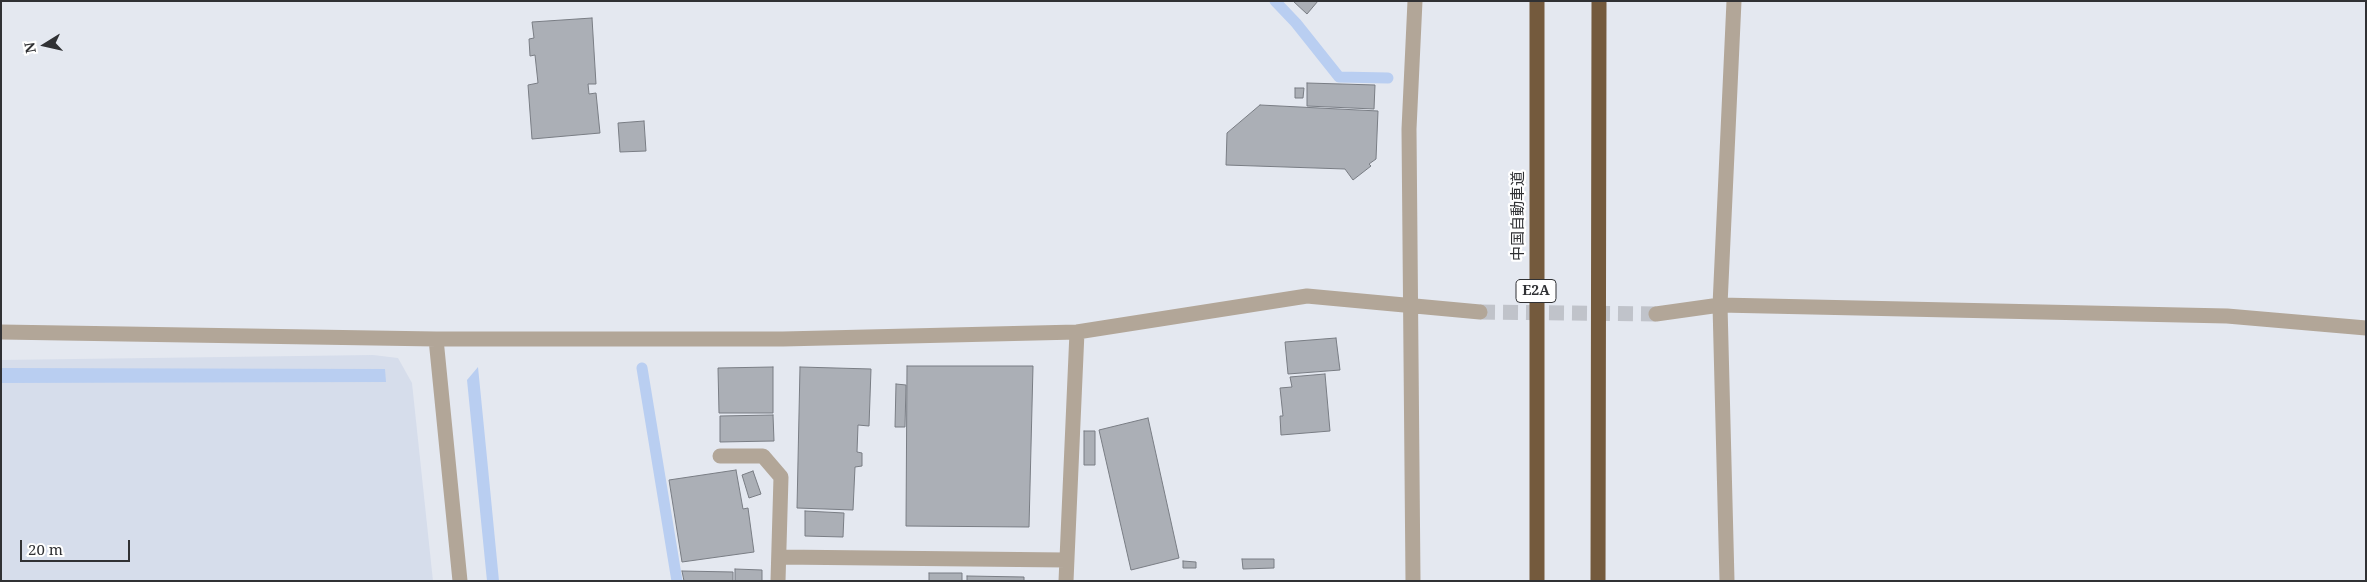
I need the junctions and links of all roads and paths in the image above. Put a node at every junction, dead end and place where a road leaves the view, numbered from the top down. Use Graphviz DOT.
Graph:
graph roads {
  1 [pos="1415,1"];
  2 [pos="1538,1"];
  3 [pos="1599,1"];
  4 [pos="1734,1"];
  5 [pos="1412,304"];
  6 [pos="1720,305"];
  7 [pos="1480,312"];
  8 [pos="1656,314"];
  9 [pos="2366,328"];
  10 [pos="1,332"];
  11 [pos="1077,332"];
  12 [pos="436,339"];
  13 [pos="720,456"];
  14 [pos="779,557"];
  15 [pos="1066,560"];
  16 [pos="460,581"];
  17 [pos="778,581"];
  18 [pos="1066,581"];
  19 [pos="1413,581"];
  20 [pos="1537,581"];
  21 [pos="1598,581"];
  22 [pos="1727,581"];
  1 -- 5 [label="street"];
  2 -- 20 [label="highway, 中国自動車道 / E2A"];
  3 -- 21 [label="highway"];
  4 -- 6 [label="street"];
  5 -- 7 [label="street"];
  5 -- 11 [label="street"];
  5 -- 19 [label="street"];
  6 -- 8 [label="street"];
  6 -- 9 [label="street"];
  6 -- 22 [label="street"];
  10 -- 12 [label="street"];
  11 -- 12 [label="street"];
  11 -- 15 [label="street"];
  12 -- 16 [label="street"];
  13 -- 14 [label="street"];
  14 -- 15 [label="street"];
  14 -- 17 [label="street"];
  15 -- 18 [label="street"];
}
